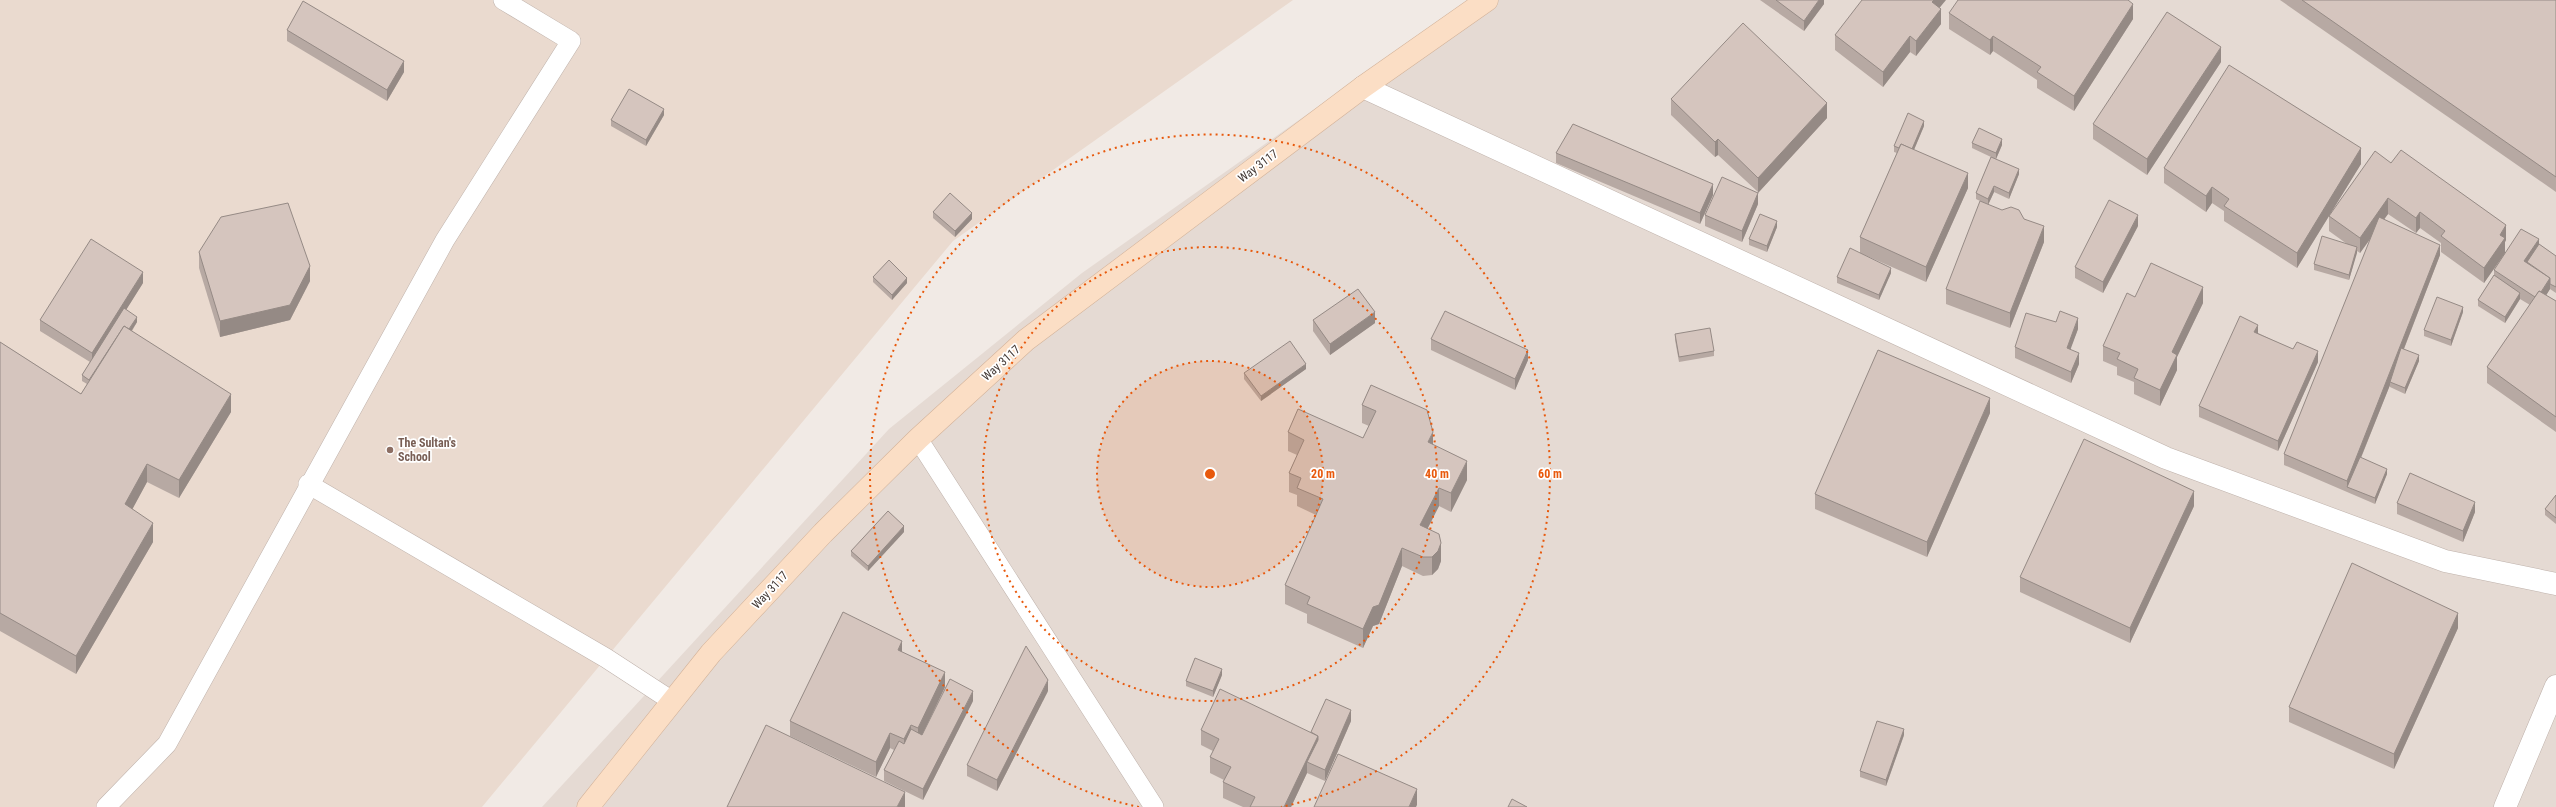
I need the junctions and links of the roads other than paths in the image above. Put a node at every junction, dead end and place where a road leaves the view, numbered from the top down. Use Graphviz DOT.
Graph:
graph roads {
  1 [pos="503,0"];
  2 [pos="1487,0"];
  3 [pos="1363,87"];
  4 [pos="918,439"];
  5 [pos="308,484"];
  6 [pos="2556,584"];
  7 [pos="2556,686"];
  8 [pos="672,701"];
  9 [pos="106,807"];
  10 [pos="588,807"];
  11 [pos="1154,807"];
  12 [pos="2505,807"];
  1 -- 5 [label="lane"];
  2 -- 3 [label="street, Way 3117"];
  3 -- 4 [label="street, Way 3117"];
  3 -- 6 [label="street"];
  4 -- 8 [label="street, Way 3117"];
  4 -- 11 [label="lane"];
  5 -- 8 [label="lane"];
  5 -- 9 [label="lane"];
  7 -- 12 [label="street"];
  8 -- 10 [label="street, Way 3117"];
}
